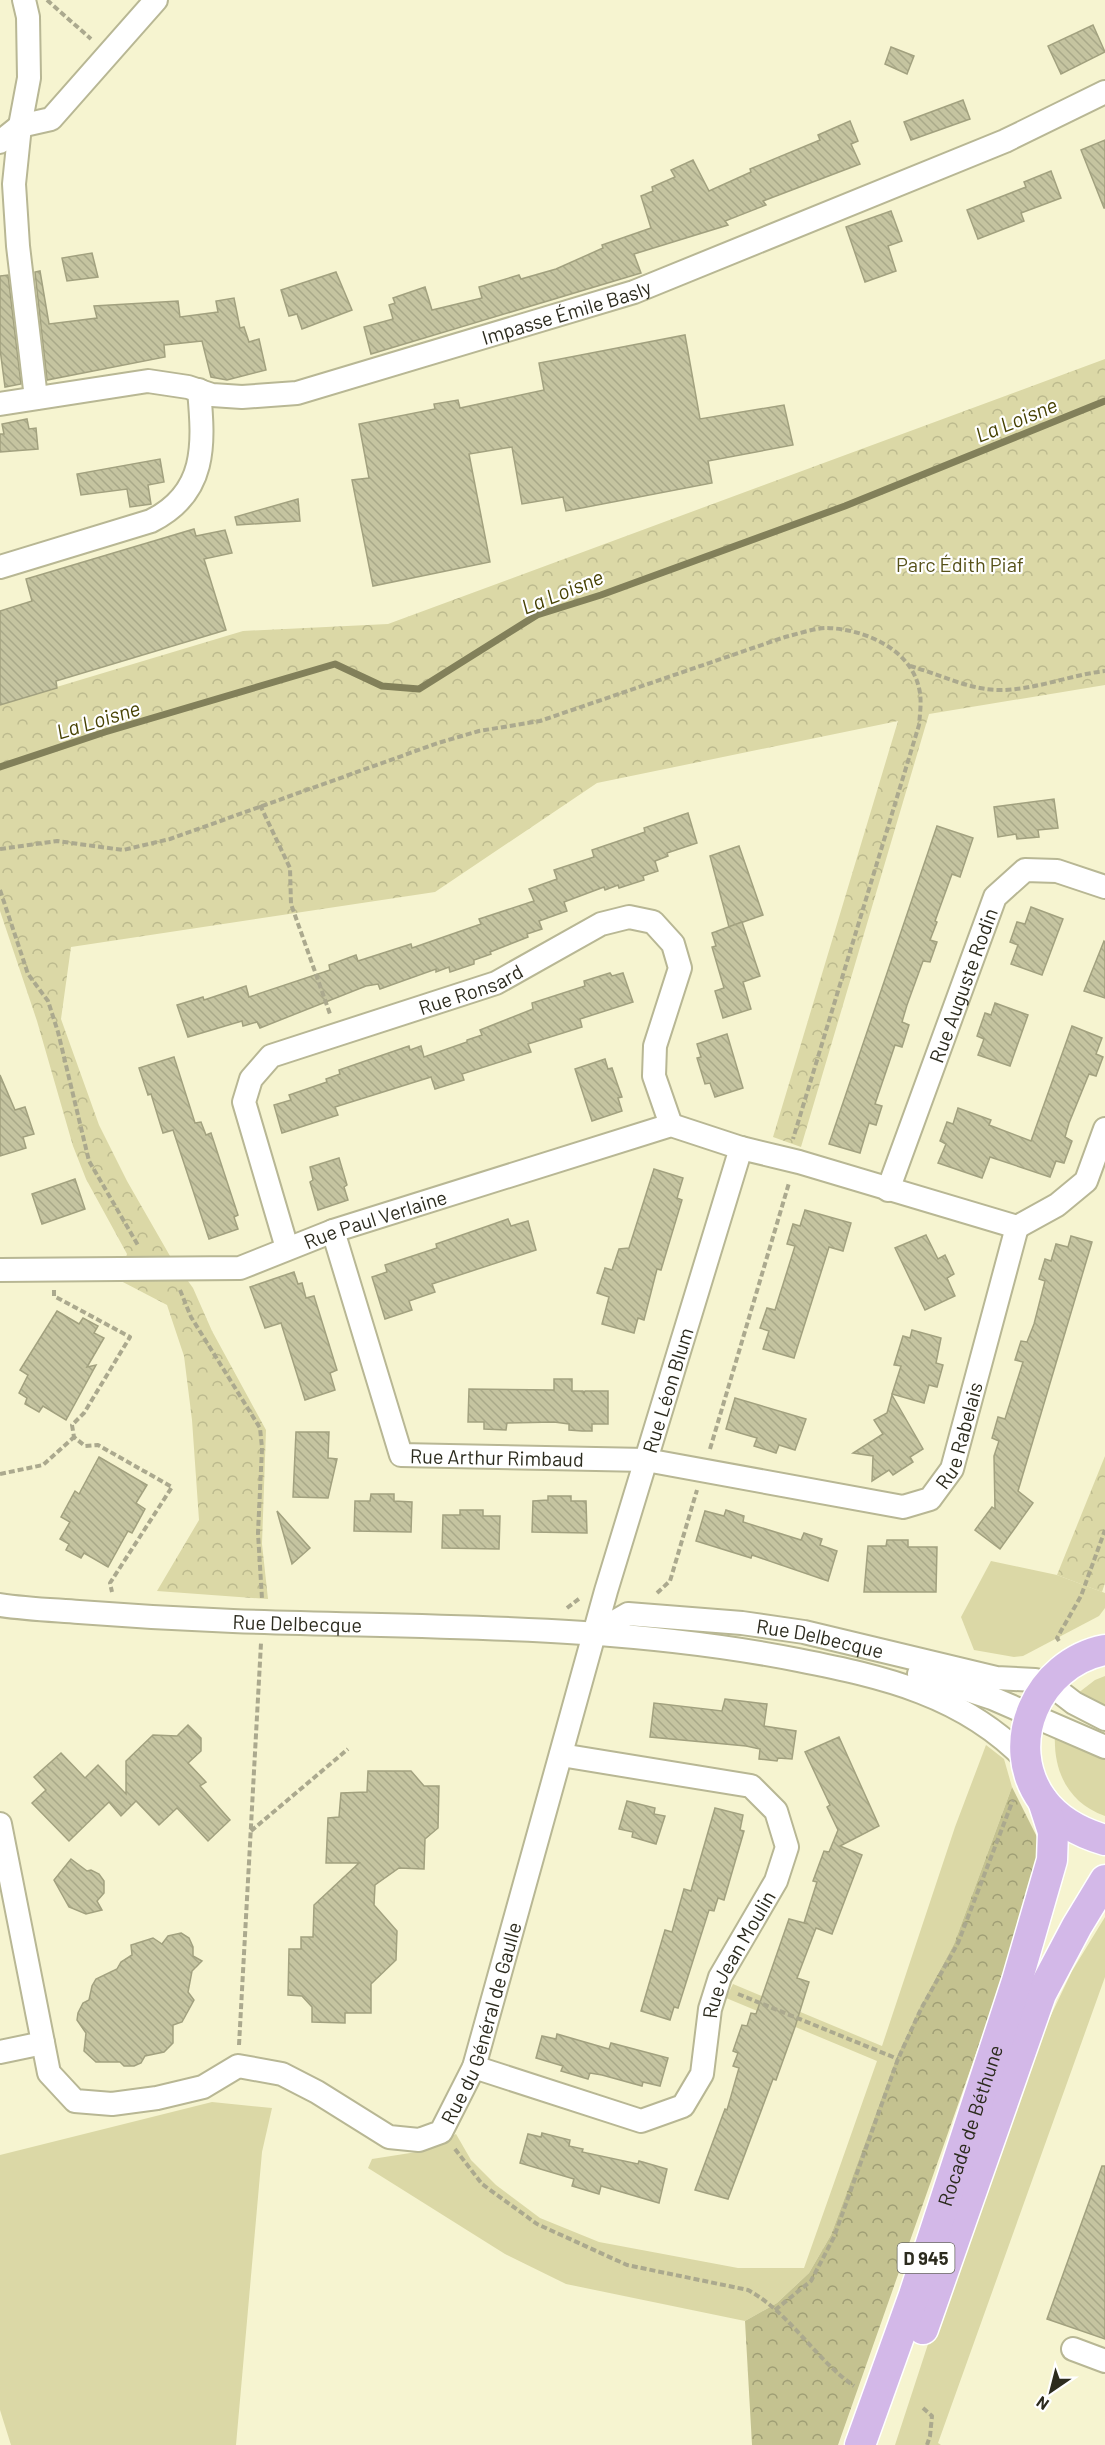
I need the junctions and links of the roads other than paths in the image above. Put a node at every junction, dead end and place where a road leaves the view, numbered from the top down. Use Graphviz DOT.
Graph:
graph roads {
  1 [pos="24,0"];
  2 [pos="156,0"];
  3 [pos="1105,92"];
  4 [pos="20,126"];
  5 [pos="0,142"];
  6 [pos="199,390"];
  7 [pos="36,398"];
  8 [pos="0,404"];
  9 [pos="0,567"];
  10 [pos="1105,887"];
  11 [pos="671,1125"];
  12 [pos="1105,1129"];
  13 [pos="741,1148"];
  14 [pos="888,1190"];
  15 [pos="1017,1227"];
  16 [pos="333,1231"];
  17 [pos="287,1248"];
  18 [pos="0,1270"];
  19 [pos="646,1460"];
  20 [pos="0,1605"];
  21 [pos="595,1633"];
  22 [pos="678,1642"];
  23 [pos="1104,1649"];
  24 [pos="1047,1683"];
  25 [pos="1030,1714"];
  26 [pos="1105,1719"];
  27 [pos="1105,1747"];
  28 [pos="561,1755"];
  29 [pos="1027,1761"];
  30 [pos="1029,1797"];
  31 [pos="0,1824"];
  32 [pos="1105,1840"];
  33 [pos="1105,1880"];
  34 [pos="43,2043"];
  35 [pos="0,2052"];
  36 [pos="474,2067"];
  37 [pos="1073,2349"];
  38 [pos="1105,2361"];
  39 [pos="860,2445"];
  40 [pos="881,2445"];
  1 -- 4 [label="street"];
  2 -- 4 [label="street"];
  3 -- 6 [label="street, Impasse Émile Basly"];
  4 -- 5 [label="street"];
  4 -- 7 [label="street"];
  6 -- 7 [label="street, Impasse Émile Basly"];
  6 -- 9 [label="street"];
  7 -- 8 [label="street, Impasse Émile Basly"];
  10 -- 14 [label="street, Rue Auguste Rodin"];
  11 -- 13 [label="street"];
  11 -- 16 [label="street, Rue Paul Verlaine"];
  11 -- 17 [label="street, Rue Ronsard"];
  12 -- 15 [label="street"];
  13 -- 14 [label="street"];
  13 -- 19 [label="street, Rue Léon Blum"];
  14 -- 15 [label="street"];
  15 -- 19 [label="street, Rue Rabelais"];
  16 -- 17 [label="street, Rue Paul Verlaine"];
  16 -- 19 [label="street, Rue Arthur Rimbaud"];
  17 -- 18 [label="street, Rue Paul Verlaine"];
  19 -- 21 [label="street, Rue Léon Blum"];
  20 -- 21 [label="street, Rue Delbecque"];
  21 -- 22 [label="street, Rue Delbecque"];
  21 -- 24 [label="street, Rue Delbecque"];
  21 -- 28 [label="street, Rue du Général de Gaulle"];
  22 -- 25 [label="street"];
  22 -- 29 [label="street, Rue Delbecque"];
  23 -- 24 [label="main road, Rocade de Béthune"];
  24 -- 25 [label="main road, Rocade de Béthune"];
  24 -- 26 [label="street"];
  25 -- 27 [label="street"];
  25 -- 29 [label="main road, Rocade de Béthune"];
  28 -- 36 [label="street, Rue du Général de Gaulle"];
  28 -- 36 [label="street, Rue Jean Moulin"];
  29 -- 30 [label="main road, Rocade de Béthune"];
  30 -- 32 [label="main road"];
  30 -- 39 [label="main road, Rocade de Béthune / D 945"];
  31 -- 34 [label="street"];
  33 -- 40 [label="main road, Rocade de Béthune / D 945"];
  34 -- 35 [label="street"];
  34 -- 36 [label="street, Rue du Général de Gaulle"];
  37 -- 38 [label="street"];
}
